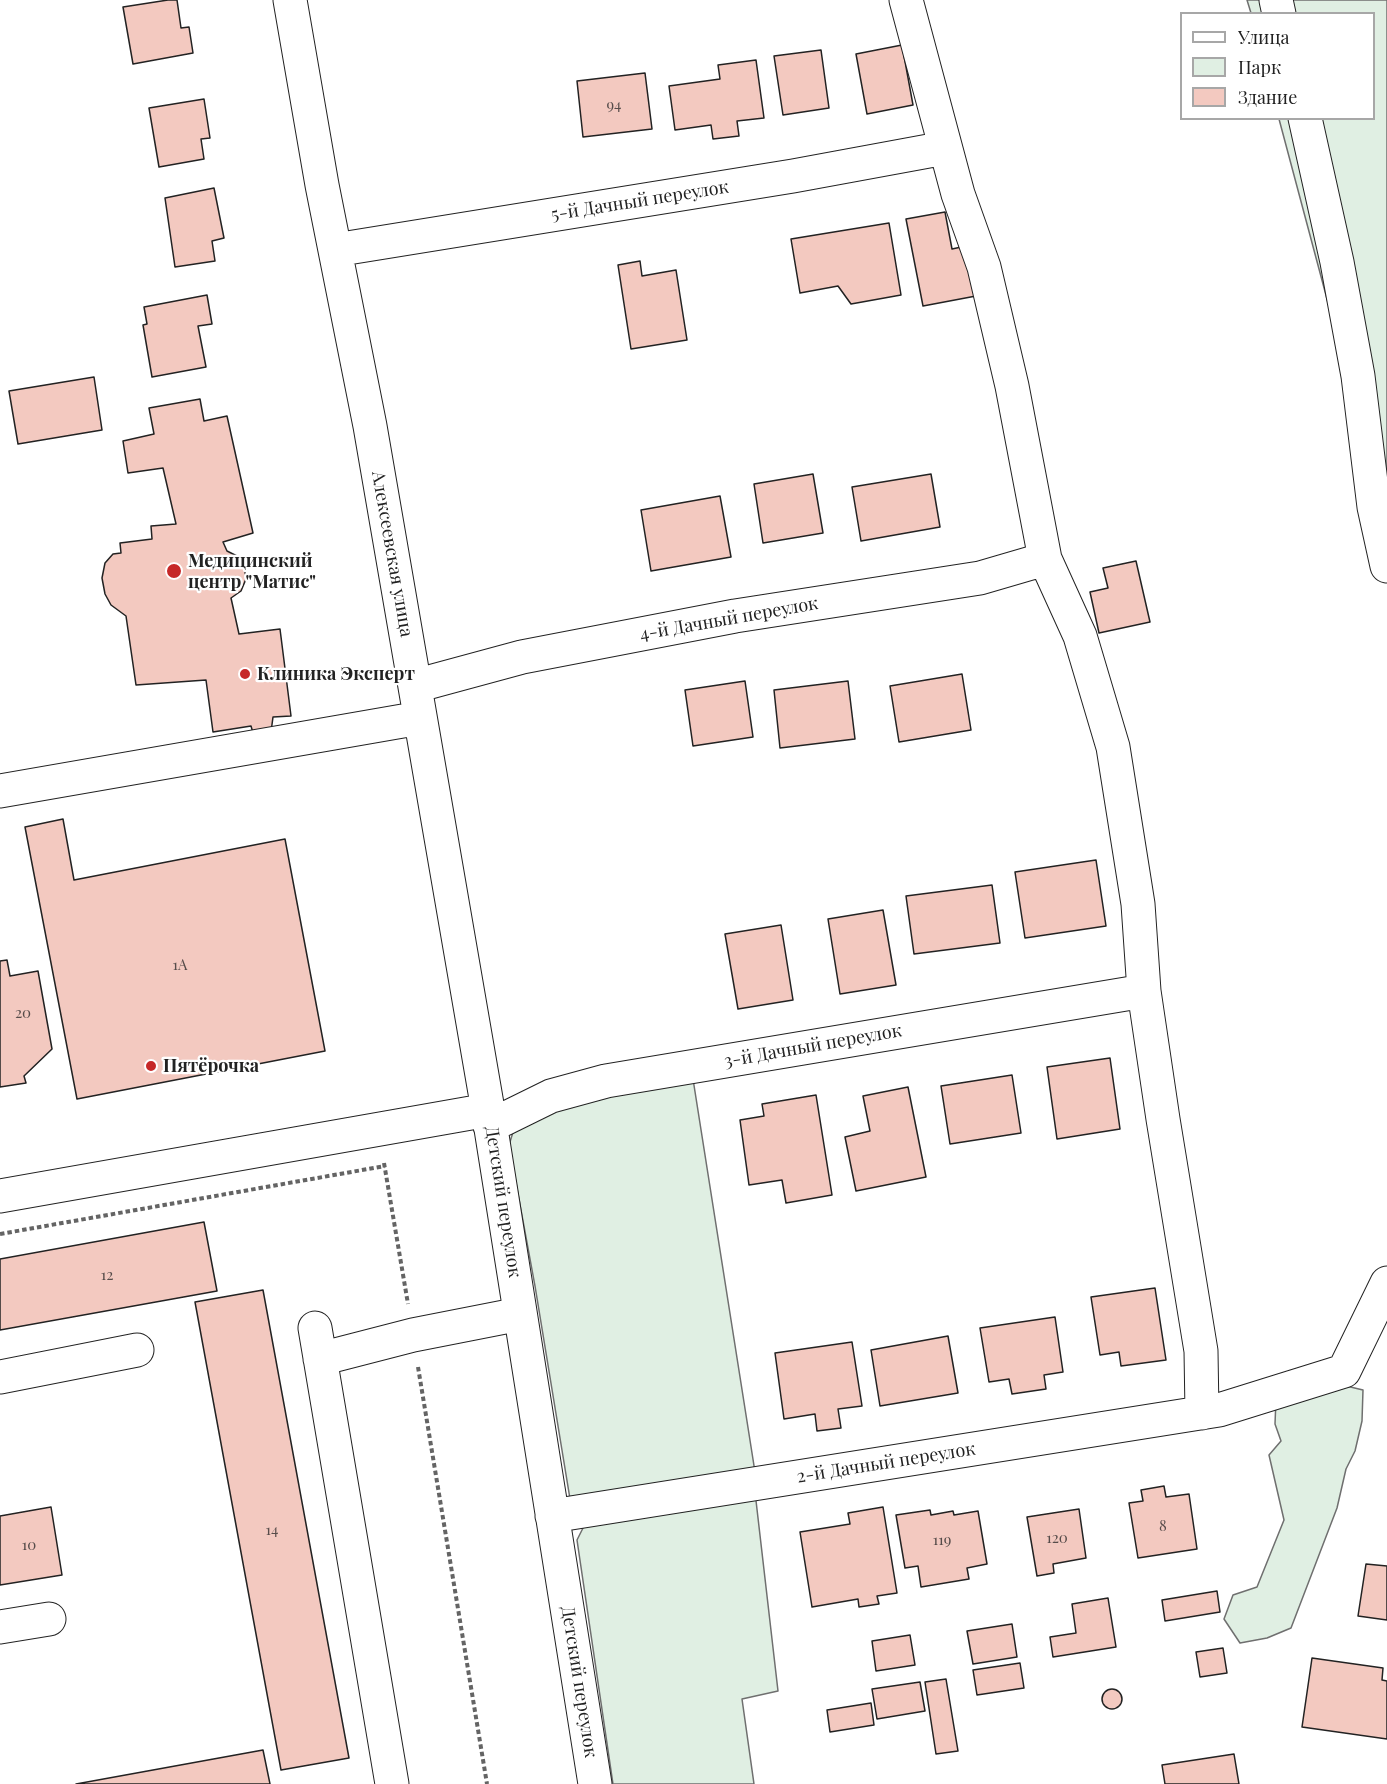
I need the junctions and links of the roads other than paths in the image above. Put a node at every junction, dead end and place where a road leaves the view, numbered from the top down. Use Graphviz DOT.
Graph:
graph roads {
  1 [pos="290,0"];
  2 [pos="906,0"];
  3 [pos="1305,120"];
  4 [pos="945,148"];
  5 [pos="335,250"];
  6 [pos="1045,559"];
  7 [pos="1387,566"];
  8 [pos="415,686"];
  9 [pos="420,718"];
  10 [pos="0,791"];
  11 [pos="1144,991"];
  12 [pos="489,1118"];
  13 [pos="0,1196"];
  14 [pos="1387,1283"];
  15 [pos="520,1314"];
  16 [pos="138,1350"];
  17 [pos="0,1377"];
  18 [pos="1210,1411"];
  19 [pos="552,1516"];
  20 [pos="49,1618"];
  21 [pos="0,1627"];
  22 [pos="392,1784"];
  23 [pos="595,1784"];
  1 -- 5 [label="street, Алексеевская улица"];
  2 -- 4 [label="street"];
  3 -- 7 [label="street"];
  4 -- 5 [label="street, 5-й Дачный переулок"];
  4 -- 6 [label="street"];
  5 -- 8 [label="street, Алексеевская улица"];
  6 -- 8 [label="street, 4-й Дачный переулок"];
  6 -- 11 [label="street"];
  8 -- 9 [label="street, Алексеевская улица"];
  9 -- 10 [label="street"];
  9 -- 12 [label="street, Алексеевская улица"];
  11 -- 12 [label="street, 3-й Дачный переулок"];
  11 -- 18 [label="street"];
  12 -- 13 [label="street, Детский переулок"];
  12 -- 15 [label="street, Детский переулок"];
  14 -- 18 [label="street, 2-й Дачный переулок"];
  15 -- 19 [label="street, Детский переулок"];
  15 -- 22 [label="street"];
  16 -- 17 [label="street"];
  18 -- 19 [label="street, 2-й Дачный переулок"];
  19 -- 23 [label="street, Детский переулок"];
  20 -- 21 [label="street"];
}
